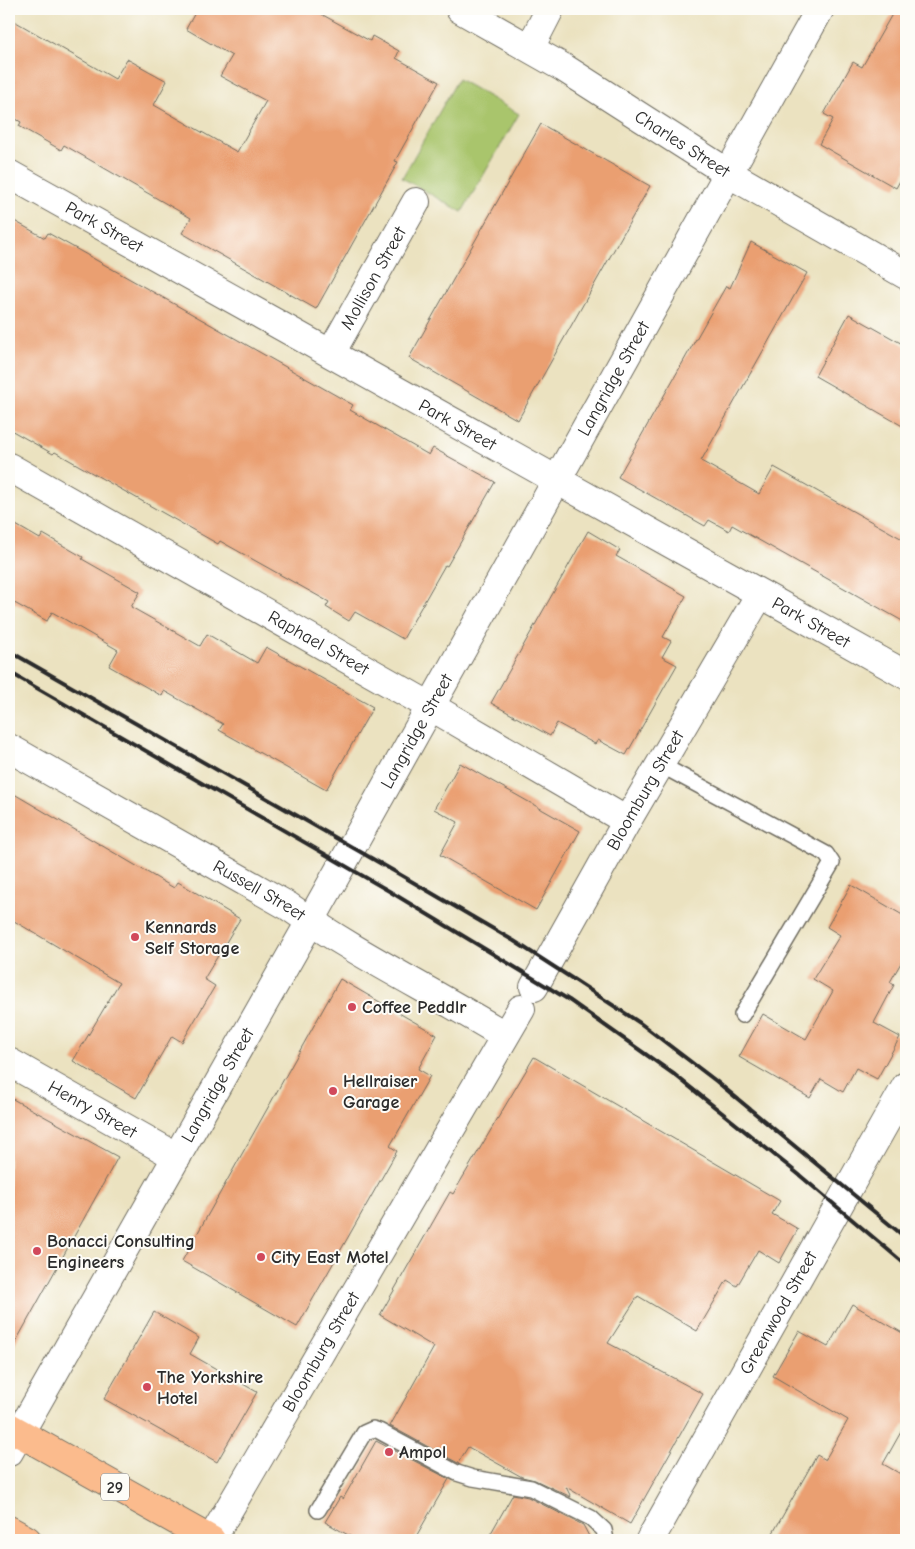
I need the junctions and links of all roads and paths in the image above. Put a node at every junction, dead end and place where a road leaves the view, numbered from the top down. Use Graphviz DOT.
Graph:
graph roads {
  1 [pos="460,9"];
  2 [pos="550,9"];
  3 [pos="820,9"];
  4 [pos="530,48"];
  5 [pos="728,173"];
  6 [pos="9,174"];
  7 [pos="416,202"];
  8 [pos="906,274"];
  9 [pos="331,353"];
  10 [pos="9,467"];
  11 [pos="557,481"];
  12 [pos="760,594"];
  13 [pos="906,675"];
  14 [pos="430,706"];
  15 [pos="9,748"];
  16 [pos="661,765"];
  17 [pos="627,821"];
  18 [pos="310,922"];
  19 [pos="742,1015"];
  20 [pos="502,1040"];
  21 [pos="9,1062"];
  22 [pos="906,1086"];
  23 [pos="177,1156"];
  24 [pos="12,1437"];
  25 [pos="318,1510"];
  26 [pos="9,1530"];
  27 [pos="26,1540"];
  28 [pos="211,1540"];
  29 [pos="606,1540"];
  30 [pos="650,1540"];
  1 -- 4 [label="street, Charles Street"];
  2 -- 4 [label="street"];
  3 -- 5 [label="street, Langridge Street"];
  4 -- 5 [label="street, Charles Street"];
  5 -- 8 [label="street, Charles Street"];
  5 -- 11 [label="street, Langridge Street"];
  6 -- 9 [label="street, Park Street"];
  7 -- 9 [label="street, Mollison Street"];
  9 -- 11 [label="street, Park Street"];
  10 -- 14 [label="street, Raphael Street"];
  11 -- 12 [label="street, Park Street"];
  11 -- 14 [label="street, Langridge Street"];
  12 -- 13 [label="street, Park Street"];
  12 -- 16 [label="street, Bloomburg Street"];
  14 -- 17 [label="street, Raphael Street"];
  14 -- 18 [label="street, Langridge Street"];
  15 -- 18 [label="street, Russell Street"];
  16 -- 17 [label="street, Bloomburg Street"];
  16 -- 19 [label="lane"];
  17 -- 20 [label="street, Bloomburg Street"];
  18 -- 20 [label="street, Russell Street"];
  18 -- 23 [label="street, Langridge Street"];
  20 -- 28 [label="street, Bloomburg Street"];
  21 -- 23 [label="street, Henry Street"];
  22 -- 30 [label="street, Greenwood Street"];
  23 -- 24 [label="street, Langridge Street"];
  24 -- 28 [label="highway, 29"];
  25 -- 29 [label="lane"];
  26 -- 27 [label="highway"];
}
